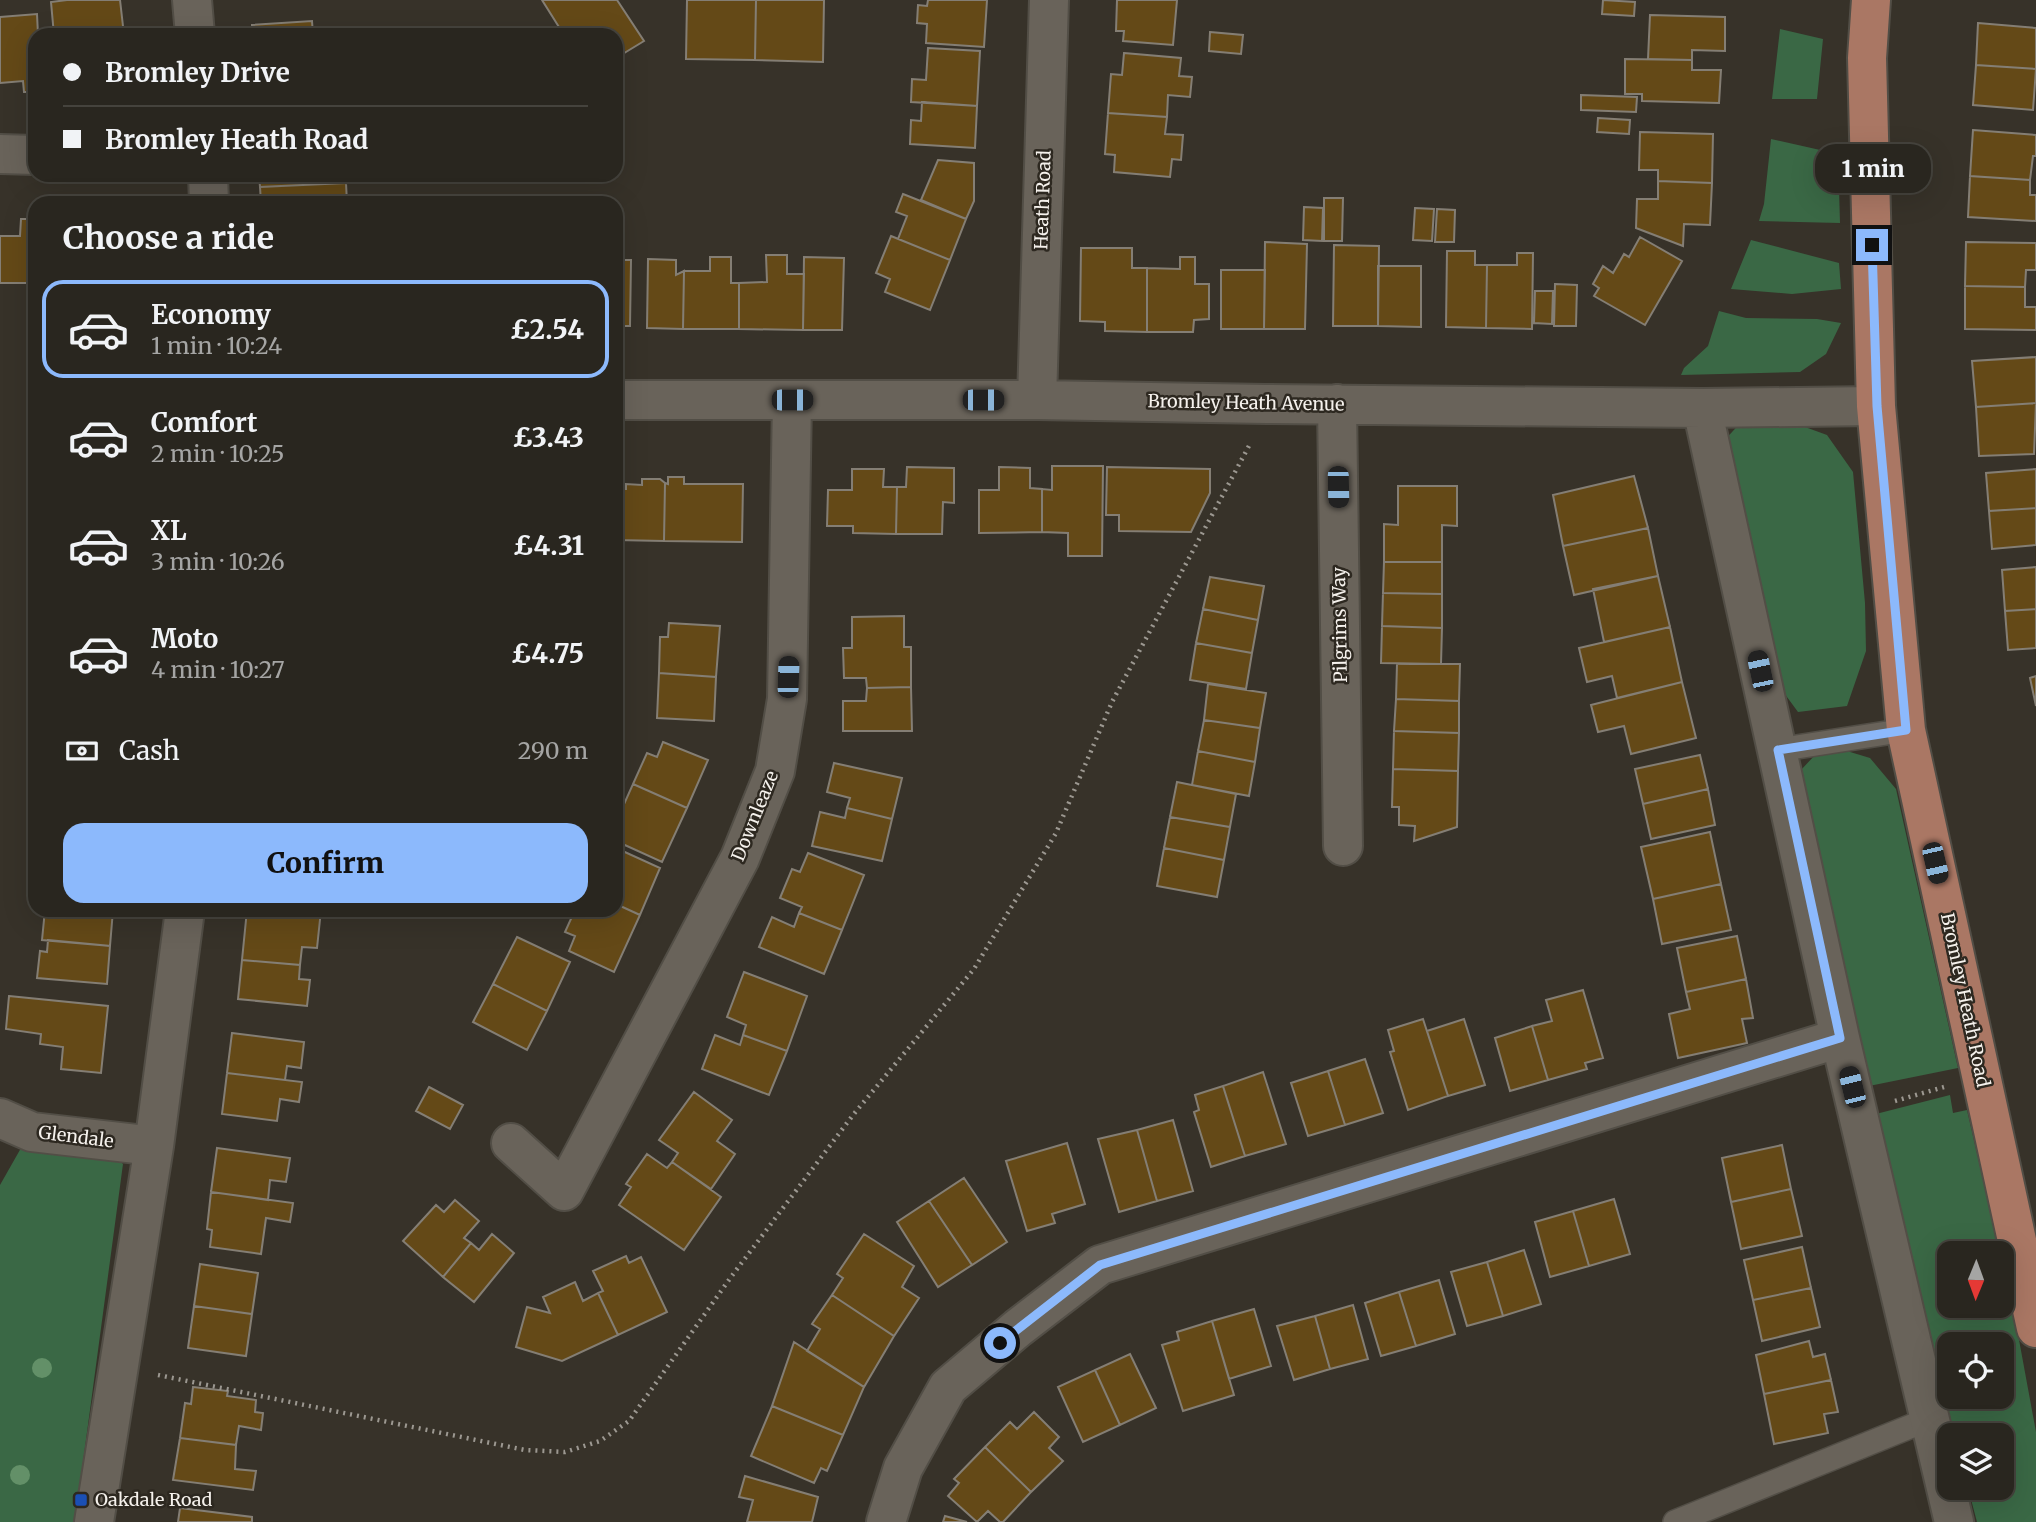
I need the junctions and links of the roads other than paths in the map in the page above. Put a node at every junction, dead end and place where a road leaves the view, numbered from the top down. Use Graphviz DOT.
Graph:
graph roads {
  1 [pos="192,0"];
  2 [pos="1049,0"];
  3 [pos="1871,0"];
  4 [pos="194,28"];
  5 [pos="0,154"];
  6 [pos="28,155"];
  7 [pos="623,400"];
  8 [pos="792,400"];
  9 [pos="1037,400"];
  10 [pos="1337,404"];
  11 [pos="1877,406"];
  12 [pos="1702,408"];
  13 [pos="1906,730"];
  14 [pos="1778,750"];
  15 [pos="1343,846"];
  16 [pos="184,917"];
  17 [pos="1840,1038"];
  18 [pos="0,1118"];
  19 [pos="511,1143"];
  20 [pos="154,1146"];
  21 [pos="2036,1328"];
  22 [pos="1929,1419"];
  23 [pos="94,1522"];
  24 [pos="886,1522"];
  25 [pos="1675,1522"];
  26 [pos="1954,1522"];
  1 -- 4 [label="street"];
  2 -- 9 [label="street, Heath Road"];
  3 -- 11 [label="main road, Bromley Heath Road"];
  5 -- 6 [label="street"];
  7 -- 8 [label="street, Bromley Heath Avenue"];
  8 -- 9 [label="street, Bromley Heath Avenue"];
  8 -- 19 [label="street, Downleaze"];
  9 -- 10 [label="street, Bromley Heath Avenue"];
  10 -- 12 [label="street, Bromley Heath Avenue"];
  10 -- 15 [label="street, Pilgrims Way"];
  11 -- 12 [label="street, Bromley Heath Avenue"];
  11 -- 13 [label="main road, Bromley Heath Road"];
  12 -- 14 [label="street"];
  13 -- 14 [label="lane"];
  13 -- 21 [label="main road, Bromley Heath Road"];
  14 -- 17 [label="street"];
  16 -- 20 [label="street"];
  17 -- 22 [label="street"];
  17 -- 24 [label="street"];
  18 -- 20 [label="street, Glendale"];
  20 -- 23 [label="street"];
  22 -- 25 [label="lane"];
  22 -- 26 [label="street"];
}
